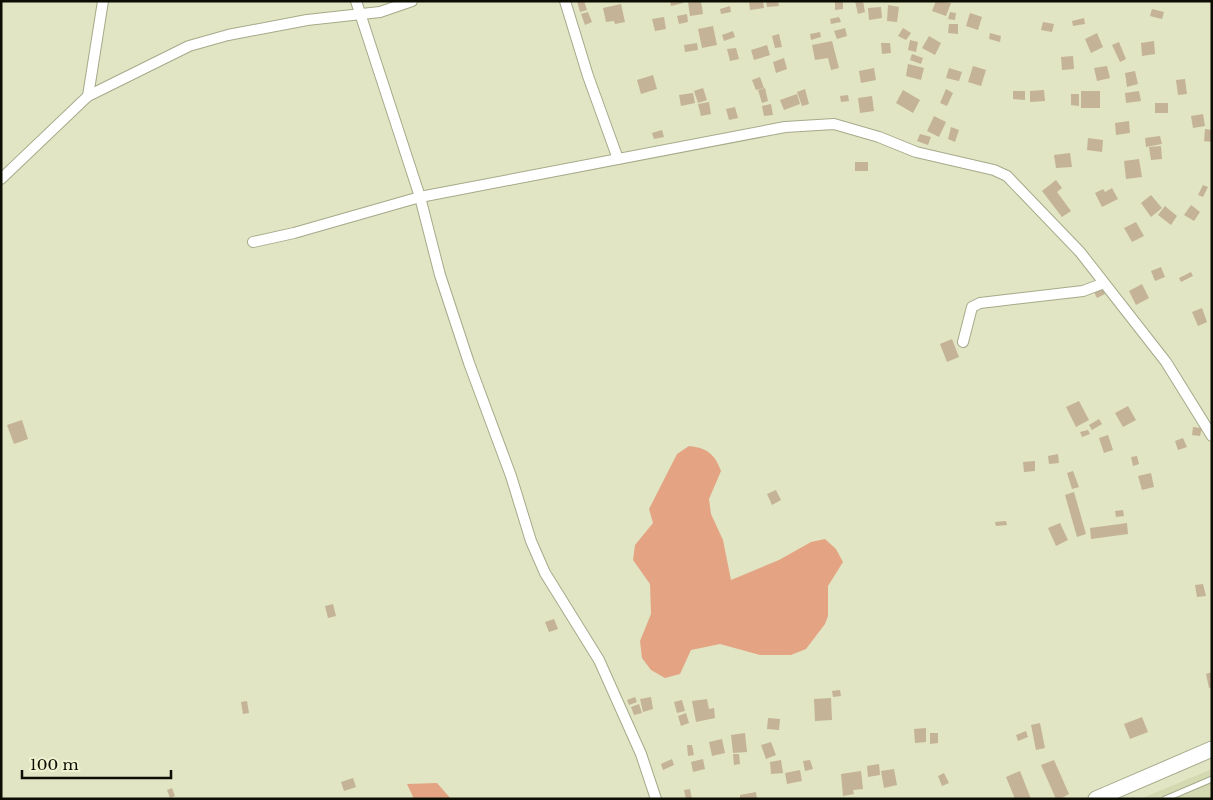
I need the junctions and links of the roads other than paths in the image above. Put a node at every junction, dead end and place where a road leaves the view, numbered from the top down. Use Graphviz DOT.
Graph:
graph roads {
  1 [pos="103,1"];
  2 [pos="356,1"];
  3 [pos="412,1"];
  4 [pos="565,1"];
  5 [pos="359,14"];
  6 [pos="88,96"];
  7 [pos="618,159"];
  8 [pos="1,178"];
  9 [pos="420,197"];
  10 [pos="253,242"];
  11 [pos="1104,284"];
  12 [pos="963,342"];
  13 [pos="1212,436"];
  14 [pos="1212,749"];
  15 [pos="1212,779"];
  16 [pos="656,799"];
  17 [pos="1096,799"];
  18 [pos="1164,799"];
  1 -- 6 [label="street"];
  2 -- 5 [label="street"];
  3 -- 5 [label="street"];
  4 -- 7 [label="street"];
  5 -- 6 [label="street"];
  5 -- 9 [label="street"];
  6 -- 8 [label="street"];
  7 -- 9 [label="street"];
  7 -- 11 [label="street"];
  9 -- 10 [label="street"];
  9 -- 16 [label="street"];
  11 -- 12 [label="street"];
  11 -- 13 [label="street"];
  14 -- 17 [label="street"];
  15 -- 18 [label="lane"];
}
